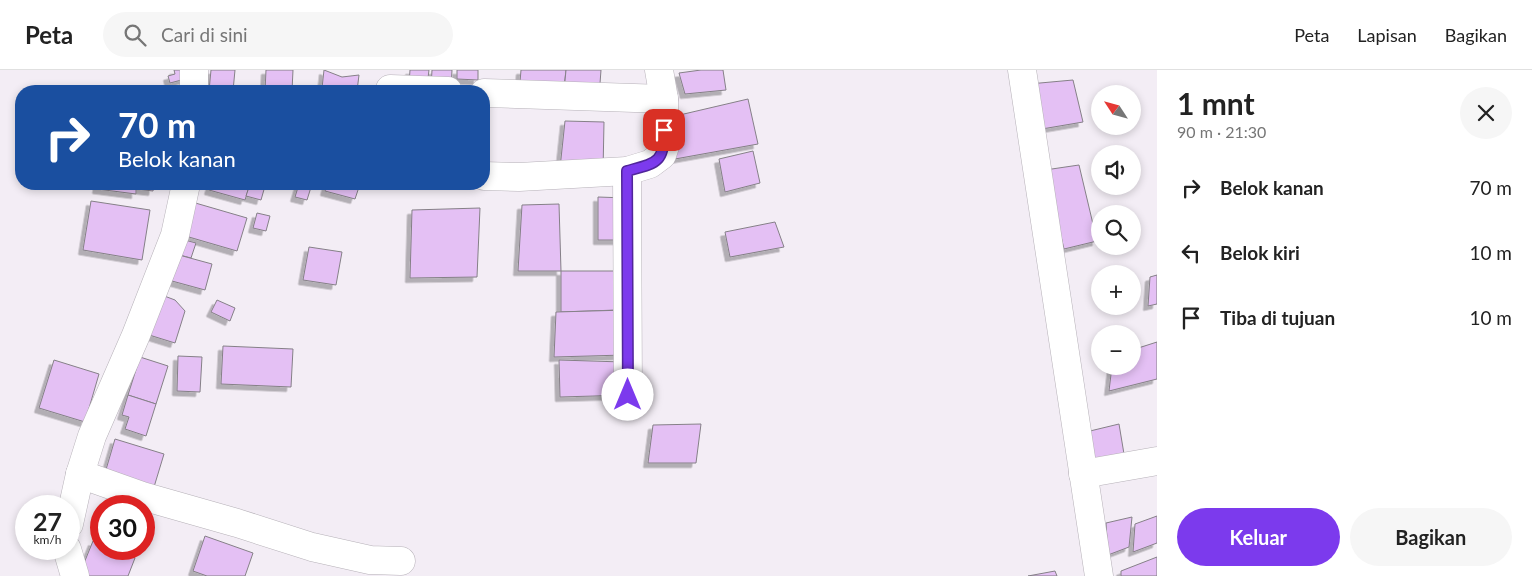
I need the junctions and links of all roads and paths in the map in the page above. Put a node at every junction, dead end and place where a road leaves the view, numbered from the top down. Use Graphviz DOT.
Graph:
graph roads {
  1 [pos="194,70"];
  2 [pos="659,70"];
  3 [pos="1022,70"];
  4 [pos="194,85"];
  5 [pos="490,93"];
  6 [pos="664,100"];
  7 [pos="627,171"];
  8 [pos="490,176"];
  9 [pos="185,190"];
  10 [pos="628,395"];
  11 [pos="1157,461"];
  12 [pos="80,474"];
  13 [pos="1084,474"];
  14 [pos="75,495"];
  15 [pos="70,560"];
  16 [pos="401,561"];
  17 [pos="75,576"];
  18 [pos="1099,576"];
  1 -- 4 [label="street"];
  2 -- 6 [label="street"];
  3 -- 13 [label="street"];
  5 -- 6 [label="street"];
  6 -- 7 [label="street"];
  7 -- 8 [label="street"];
  7 -- 10 [label="street"];
  9 -- 12 [label="street"];
  11 -- 13 [label="street"];
  12 -- 14 [label="street"];
  12 -- 16 [label="street"];
  13 -- 18 [label="street"];
  15 -- 17 [label="street"];
}
